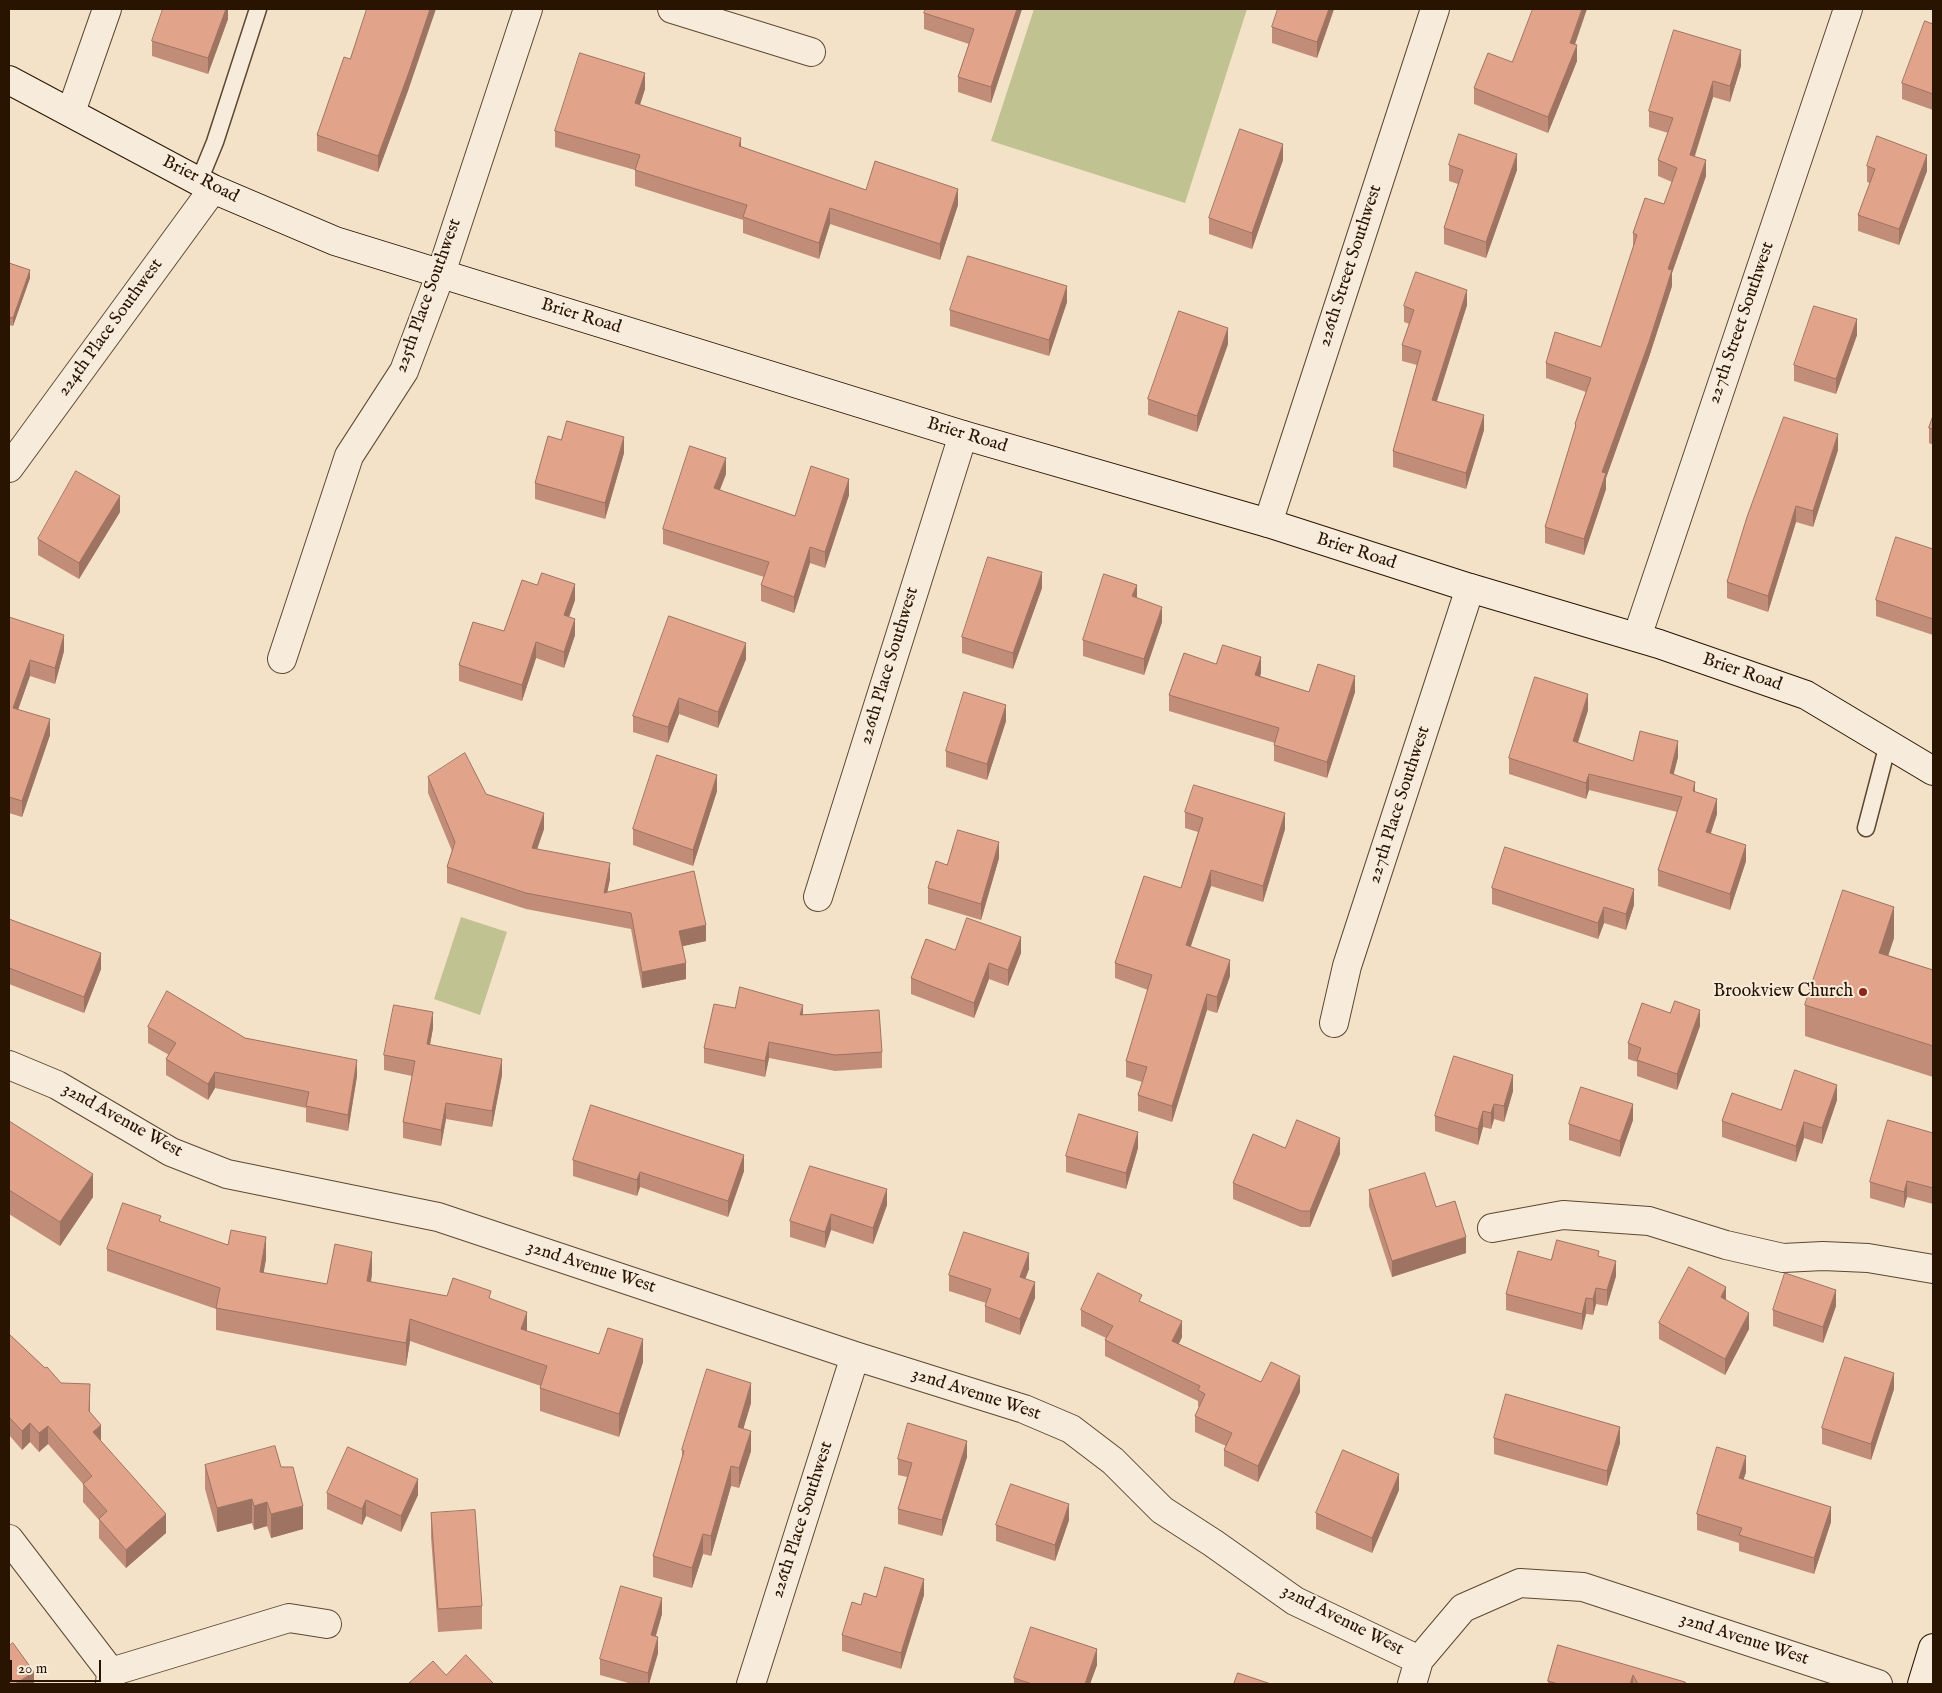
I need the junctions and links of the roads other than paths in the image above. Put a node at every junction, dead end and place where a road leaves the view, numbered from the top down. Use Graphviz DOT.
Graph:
graph roads {
  1 [pos="107,9"];
  2 [pos="258,9"];
  3 [pos="528,9"];
  4 [pos="672,9"];
  5 [pos="1435,9"];
  6 [pos="1848,9"];
  7 [pos="811,52"];
  8 [pos="9,80"];
  9 [pos="71,112"];
  10 [pos="206,185"];
  11 [pos="441,274"];
  12 [pos="963,435"];
  13 [pos="9,468"];
  14 [pos="1268,523"];
  15 [pos="1470,588"];
  16 [pos="1637,637"];
  17 [pos="282,659"];
  18 [pos="1888,744"];
  19 [pos="1933,771"];
  20 [pos="1866,828"];
  21 [pos="818,897"];
  22 [pos="1334,1023"];
  23 [pos="9,1065"];
  24 [pos="1492,1228"];
  25 [pos="1933,1269"];
  26 [pos="855,1356"];
  27 [pos="9,1539"];
  28 [pos="327,1624"];
  29 [pos="1933,1648"];
  30 [pos="1416,1672"];
  31 [pos="110,1678"];
  32 [pos="750,1684"];
  33 [pos="1878,1684"];
  34 [pos="1922,1684"];
  1 -- 9 [label="street"];
  2 -- 10 [label="lane"];
  3 -- 11 [label="street, 225th Place Southwest"];
  4 -- 7 [label="street"];
  5 -- 14 [label="street, 226th Street Southwest"];
  6 -- 16 [label="street, 227th Street Southwest"];
  8 -- 9 [label="street, Brier Road"];
  9 -- 10 [label="street, Brier Road"];
  10 -- 11 [label="street, Brier Road"];
  10 -- 13 [label="street, 224th Place Southwest"];
  11 -- 12 [label="street, Brier Road"];
  11 -- 17 [label="street, 225th Place Southwest"];
  12 -- 14 [label="street, Brier Road"];
  12 -- 21 [label="street, 226th Place Southwest"];
  14 -- 15 [label="street, Brier Road"];
  15 -- 16 [label="street, Brier Road"];
  15 -- 22 [label="street, 227th Place Southwest"];
  16 -- 18 [label="street, Brier Road"];
  18 -- 19 [label="street, Brier Road"];
  18 -- 20 [label="lane"];
  23 -- 26 [label="street, 32nd Avenue West"];
  24 -- 25 [label="street"];
  26 -- 30 [label="street, 32nd Avenue West"];
  26 -- 32 [label="street, 226th Place Southwest"];
  27 -- 31 [label="street"];
  28 -- 31 [label="street"];
  29 -- 34 [label="street"];
  30 -- 33 [label="street, 32nd Avenue West"];
}
